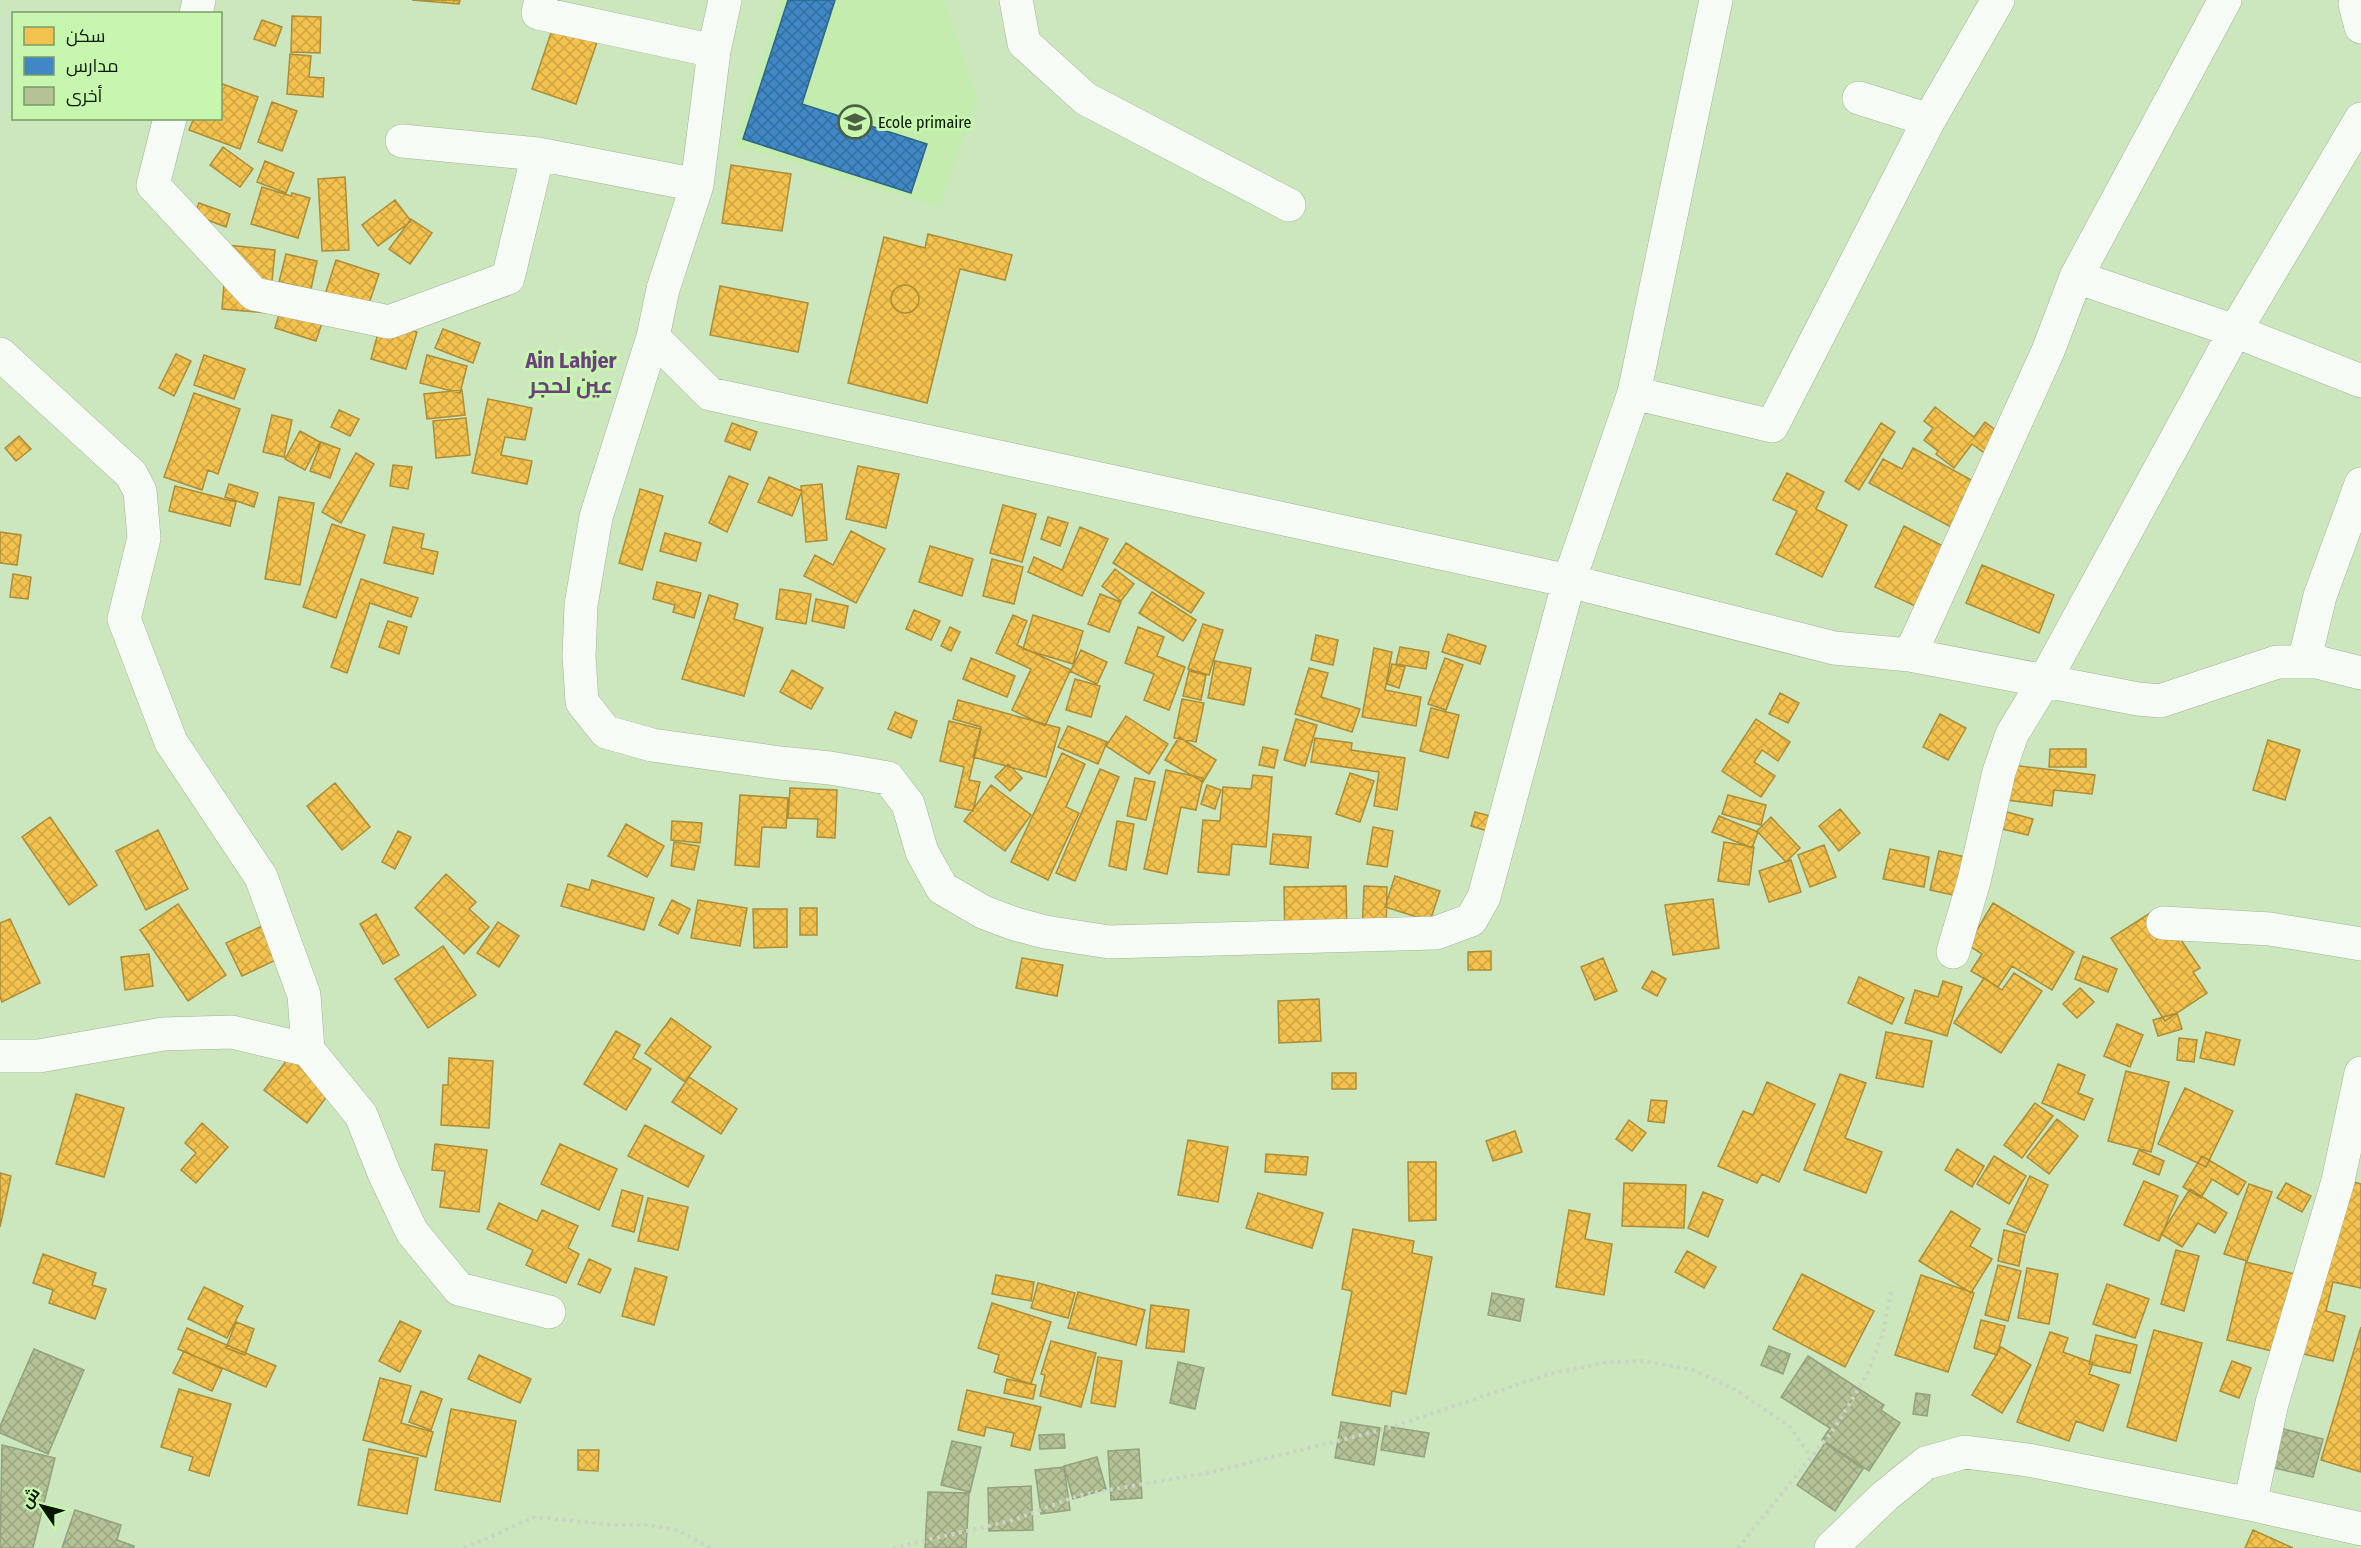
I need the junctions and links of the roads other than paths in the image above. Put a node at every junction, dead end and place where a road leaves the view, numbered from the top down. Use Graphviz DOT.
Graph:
graph roads {
  1 [pos="541,0"];
  2 [pos="725,0"];
  3 [pos="1016,0"];
  4 [pos="1716,0"];
  5 [pos="1998,0"];
  6 [pos="2225,0"];
  7 [pos="714,51"];
  8 [pos="1859,98"];
  9 [pos="2361,119"];
  10 [pos="169,120"];
  11 [pos="1929,120"];
  12 [pos="402,141"];
  13 [pos="538,154"];
  14 [pos="697,185"];
  15 [pos="1289,206"];
  16 [pos="2076,277"];
  17 [pos="2235,331"];
  18 [pos="653,337"];
  19 [pos="0,354"];
  20 [pos="2361,381"];
  21 [pos="1634,393"];
  22 [pos="2361,484"];
  23 [pos="1569,580"];
  24 [pos="1910,655"];
  25 [pos="2304,662"];
  26 [pos="2361,673"];
  27 [pos="2045,680"];
  28 [pos="2163,923"];
  29 [pos="2361,944"];
  30 [pos="1953,952"];
  31 [pos="308,1050"];
  32 [pos="0,1056"];
  33 [pos="2361,1073"];
  34 [pos="549,1312"];
  35 [pos="2250,1504"];
  36 [pos="2342,1534"];
  37 [pos="1831,1548"];
  1 -- 7 [label="street"];
  2 -- 7 [label="street"];
  3 -- 15 [label="street"];
  4 -- 21 [label="street"];
  5 -- 11 [label="street"];
  6 -- 16 [label="street"];
  7 -- 14 [label="street"];
  8 -- 11 [label="street"];
  9 -- 17 [label="street"];
  10 -- 13 [label="street"];
  11 -- 21 [label="street"];
  12 -- 13 [label="street"];
  13 -- 14 [label="street"];
  14 -- 18 [label="street"];
  16 -- 17 [label="street"];
  16 -- 24 [label="street"];
  17 -- 20 [label="street"];
  17 -- 27 [label="street"];
  18 -- 23 [label="street"];
  18 -- 23 [label="street"];
  19 -- 31 [label="street"];
  21 -- 23 [label="street"];
  22 -- 25 [label="street"];
  23 -- 24 [label="street"];
  24 -- 27 [label="street"];
  25 -- 26 [label="street"];
  25 -- 27 [label="street"];
  27 -- 30 [label="street"];
  28 -- 29 [label="street"];
  31 -- 32 [label="street"];
  31 -- 34 [label="street"];
  33 -- 35 [label="street"];
  35 -- 36 [label="street"];
  35 -- 37 [label="street"];
}
